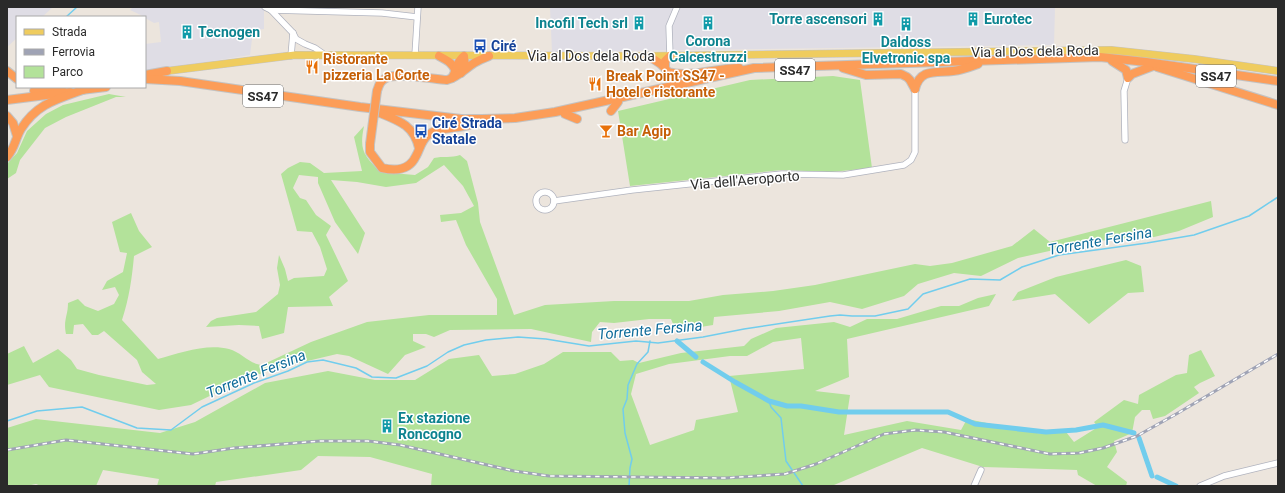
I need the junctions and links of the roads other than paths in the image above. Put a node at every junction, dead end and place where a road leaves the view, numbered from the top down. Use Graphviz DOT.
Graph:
graph roads {
  1 [pos="265,7"];
  2 [pos="418,7"];
  3 [pos="677,7"];
  4 [pos="271,10"];
  5 [pos="417,17"];
  6 [pos="293,33"];
  7 [pos="325,55"];
  8 [pos="415,55"];
  9 [pos="291,56"];
  10 [pos="439,56"];
  11 [pos="464,56"];
  12 [pos="489,56"];
  13 [pos="648,56"];
  14 [pos="670,56"];
  15 [pos="1112,61"];
  16 [pos="978,64"];
  17 [pos="1154,66"];
  18 [pos="665,67"];
  19 [pos="754,68"];
  20 [pos="843,68"];
  21 [pos="7,71"];
  22 [pos="167,71"];
  23 [pos="1278,71"];
  24 [pos="146,74"];
  25 [pos="1224,74"];
  26 [pos="456,75"];
  27 [pos="1278,75"];
  28 [pos="16,78"];
  29 [pos="1128,78"];
  30 [pos="146,79"];
  31 [pos="1278,81"];
  32 [pos="146,84"];
  33 [pos="1278,85"];
  34 [pos="44,88"];
  35 [pos="96,88"];
  36 [pos="85,89"];
  37 [pos="914,89"];
  38 [pos="7,94"];
  39 [pos="7,100"];
  40 [pos="618,102"];
  41 [pos="1278,105"];
  42 [pos="611,111"];
  43 [pos="380,113"];
  44 [pos="564,114"];
  45 [pos="7,116"];
  46 [pos="577,119"];
  47 [pos="482,122"];
  48 [pos="16,136"];
  49 [pos="1125,140"];
  50 [pos="419,148"];
  51 [pos="7,157"];
  52 [pos="554,201"];
  53 [pos="1278,463"];
  54 [pos="980,470"];
  55 [pos="974,486"];
  56 [pos="1200,486"];
  1 -- 4 [label="street"];
  2 -- 5 [label="street"];
  3 -- 14 [label="street"];
  4 -- 5 [label="street"];
  4 -- 6 [label="street"];
  5 -- 8 [label="street"];
  6 -- 7 [label="street"];
  6 -- 9 [label="street"];
  7 -- 8 [label="main road, Via al Dos dela Roda"];
  7 -- 9 [label="main road, Via al Dos dela Roda"];
  8 -- 10 [label="main road, Via al Dos dela Roda"];
  9 -- 22 [label="main road, Via al Dos dela Roda"];
  10 -- 11 [label="main road, Via al Dos dela Roda"];
  10 -- 26 [label="highway"];
  11 -- 12 [label="main road, Via al Dos dela Roda"];
  11 -- 26 [label="highway"];
  12 -- 13 [label="main road, Via al Dos dela Roda"];
  12 -- 26 [label="highway"];
  13 -- 14 [label="main road, Via al Dos dela Roda"];
  13 -- 18 [label="highway"];
  14 -- 18 [label="highway"];
  14 -- 23 [label="main road, Via al Dos dela Roda"];
  15 -- 16 [label="highway, SS47"];
  15 -- 17 [label="highway, SS47"];
  15 -- 29 [label="highway"];
  16 -- 20 [label="highway, SS47"];
  16 -- 37 [label="highway"];
  17 -- 29 [label="highway"];
  17 -- 33 [label="highway, SS47"];
  17 -- 41 [label="highway"];
  18 -- 19 [label="highway"];
  19 -- 25 [label="highway, SS47"];
  19 -- 30 [label="highway, SS47"];
  20 -- 37 [label="highway"];
  20 -- 40 [label="highway, SS47"];
  21 -- 28 [label="highway"];
  22 -- 24 [label="highway"];
  25 -- 27 [label="highway"];
  25 -- 31 [label="highway, SS47"];
  26 -- 50 [label="highway, bridge"];
  29 -- 49 [label="street"];
  32 -- 43 [label="highway, SS47"];
  34 -- 38 [label="highway"];
  35 -- 36 [label="highway"];
  36 -- 39 [label="highway"];
  36 -- 48 [label="highway"];
  37 -- 52 [label="street, Via dell'Aeroporto"];
  40 -- 42 [label="highway"];
  40 -- 44 [label="highway, SS47"];
  43 -- 47 [label="highway, SS47"];
  43 -- 50 [label="highway"];
  44 -- 46 [label="highway"];
  44 -- 47 [label="highway, SS47"];
  45 -- 48 [label="highway"];
  47 -- 50 [label="highway"];
  48 -- 51 [label="highway"];
  53 -- 56 [label="street"];
  54 -- 55 [label="street"];
}
